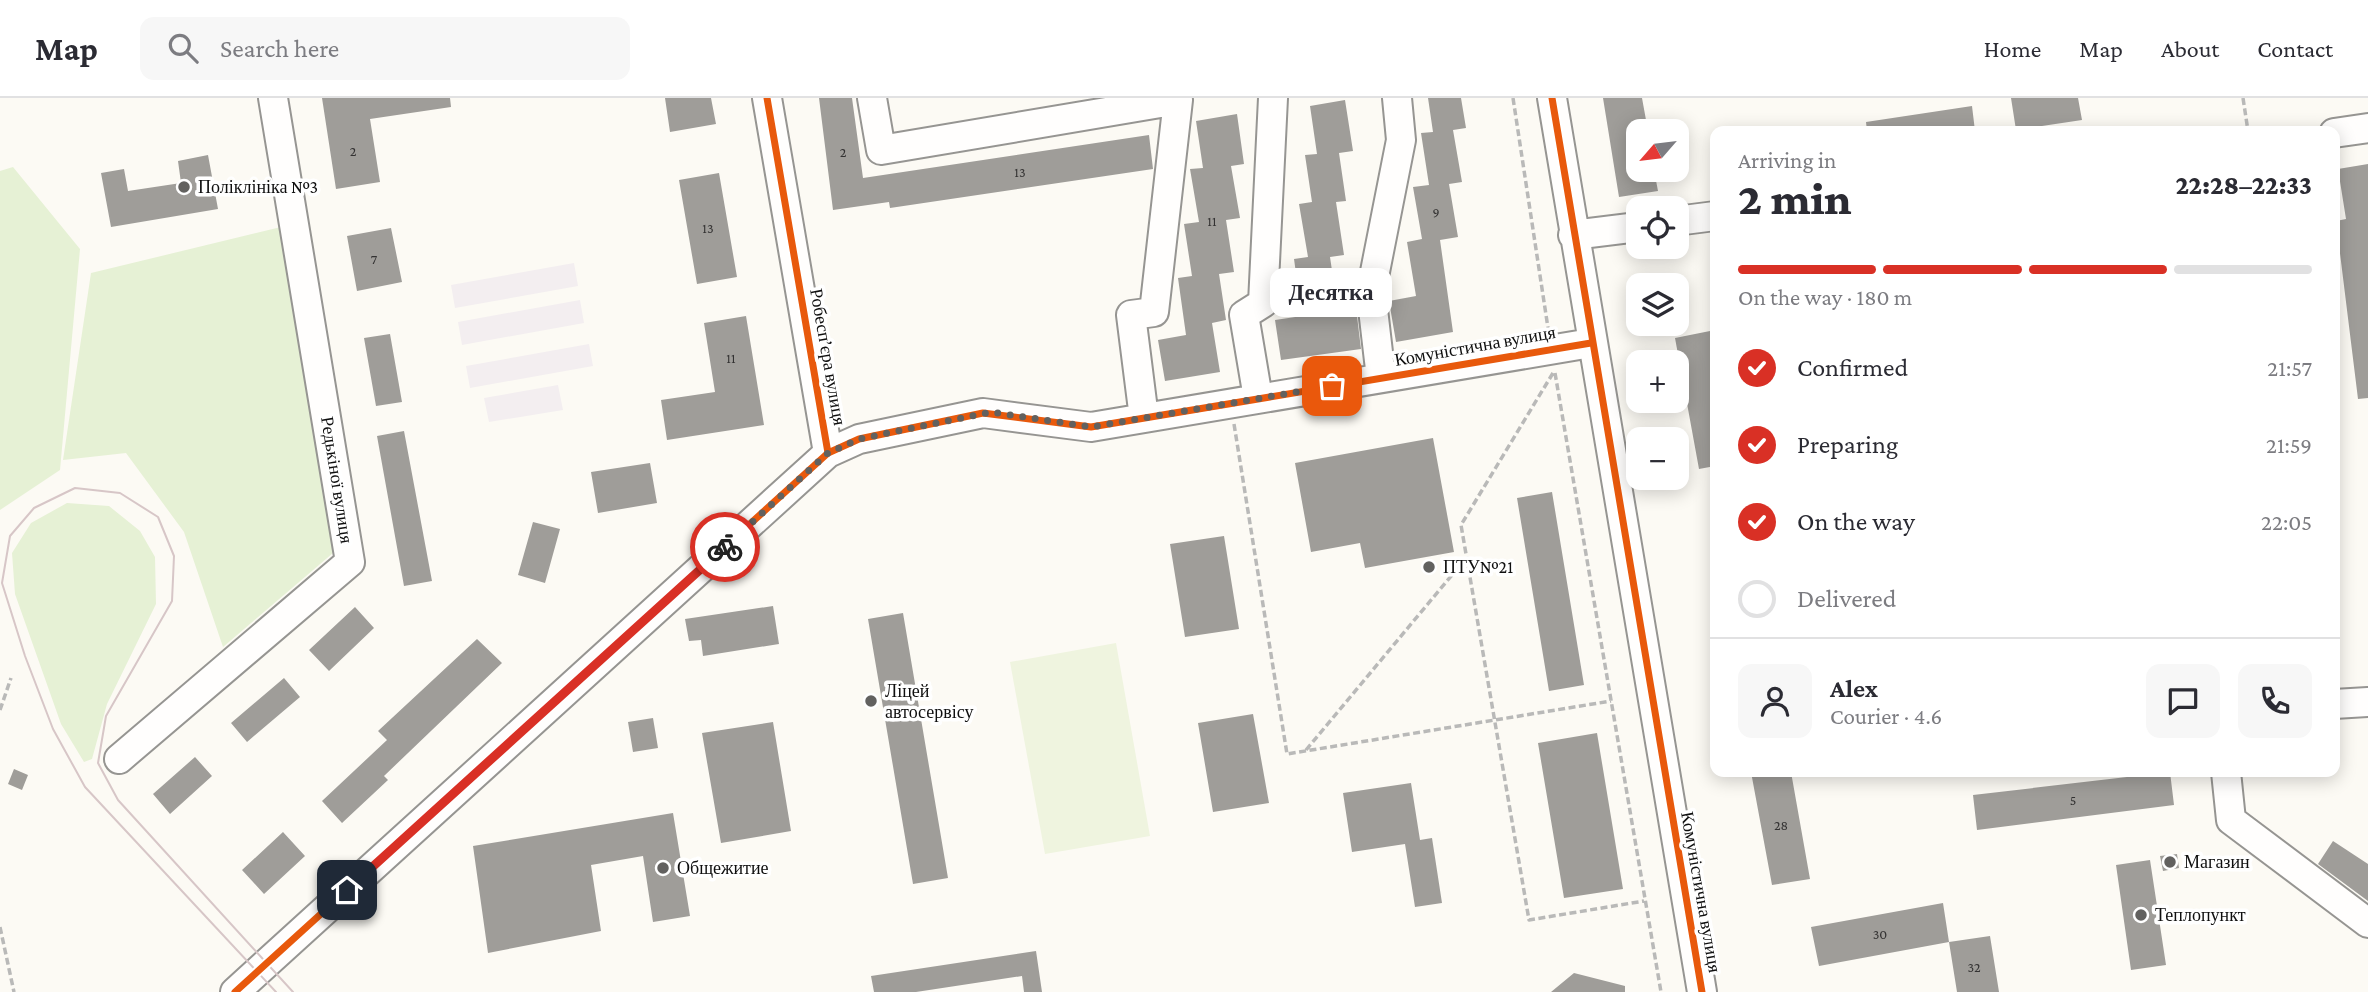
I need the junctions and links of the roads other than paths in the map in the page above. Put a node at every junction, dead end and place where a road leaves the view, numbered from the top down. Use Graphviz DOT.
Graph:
graph roads {
  1 [pos="273,98"];
  2 [pos="767,98"];
  3 [pos="872,98"];
  4 [pos="1273,98"];
  5 [pos="1397,98"];
  6 [pos="1552,98"];
  7 [pos="1184,99"];
  8 [pos="2368,128"];
  9 [pos="2340,132"];
  10 [pos="1710,217"];
  11 [pos="1689,219"];
  12 [pos="1626,228"];
  13 [pos="1573,235"];
  14 [pos="1591,342"];
  15 [pos="1381,378"];
  16 [pos="1258,398"];
  17 [pos="1144,418"];
  18 [pos="828,453"];
  19 [pos="2368,702"];
  20 [pos="2340,704"];
  21 [pos="119,759"];
  22 [pos="2227,777"];
  23 [pos="2368,923"];
  24 [pos="235,992"];
  25 [pos="1702,992"];
  1 -- 21 [label="street, Редькіної вулиця"];
  2 -- 18 [label="street, Робесп’єра вулиця"];
  3 -- 7 [label="street"];
  4 -- 16 [label="street"];
  5 -- 15 [label="street"];
  6 -- 13 [label="street, Комуністична вулиця"];
  7 -- 17 [label="street"];
  8 -- 9 [label="street"];
  10 -- 11 [label="street"];
  12 -- 13 [label="street"];
  13 -- 14 [label="street, Комуністична вулиця"];
  14 -- 15 [label="street, Комуністична вулиця"];
  14 -- 25 [label="street, Комуністична вулиця"];
  15 -- 16 [label="street, Комуністична вулиця"];
  16 -- 17 [label="street, Комуністична вулиця"];
  17 -- 18 [label="street, Комуністична вулиця"];
  18 -- 24 [label="street, Робесп’єра вулиця"];
  19 -- 20 [label="street"];
  22 -- 23 [label="street"];
}
